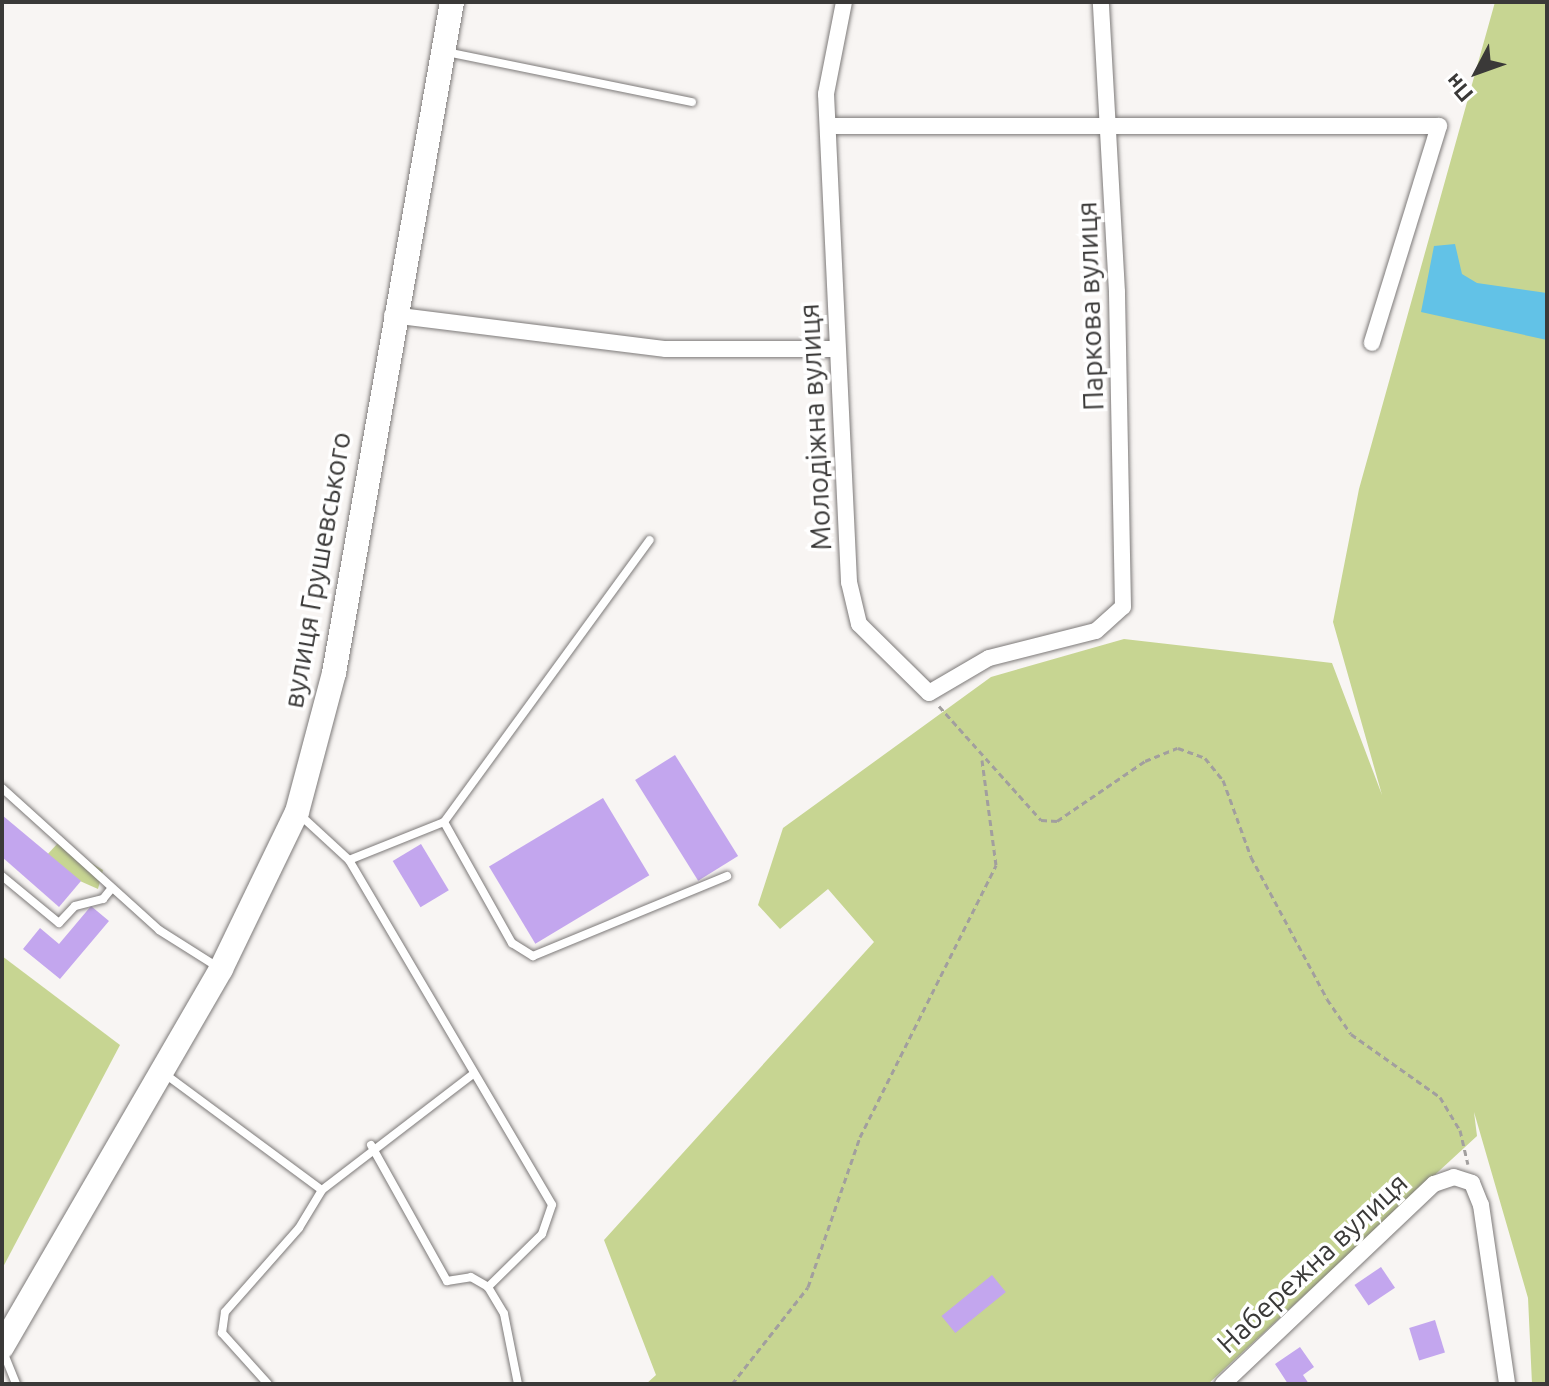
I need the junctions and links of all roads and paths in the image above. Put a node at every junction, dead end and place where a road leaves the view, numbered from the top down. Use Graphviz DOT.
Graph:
graph roads {
  1 [pos="452,2"];
  2 [pos="844,2"];
  3 [pos="1101,2"];
  4 [pos="443,51"];
  5 [pos="692,102"];
  6 [pos="828,126"];
  7 [pos="1109,128"];
  8 [pos="392,315"];
  9 [pos="1372,343"];
  10 [pos="836,349"];
  11 [pos="650,540"];
  12 [pos="929,693"];
  13 [pos="982,758"];
  14 [pos="2,788"];
  15 [pos="297,812"];
  16 [pos="444,822"];
  17 [pos="349,860"];
  18 [pos="2,876"];
  19 [pos="727,876"];
  20 [pos="112,888"];
  21 [pos="221,969"];
  22 [pos="161,1071"];
  23 [pos="473,1074"];
  24 [pos="371,1145"];
  25 [pos="1472,1183"];
  26 [pos="322,1190"];
  27 [pos="488,1287"];
  28 [pos="2,1348"];
  29 [pos="16,1384"];
  30 [pos="268,1384"];
  31 [pos="518,1384"];
  32 [pos="732,1384"];
  33 [pos="1223,1384"];
  34 [pos="1507,1384"];
  1 -- 4 [label="main road, вулиця Грушевського"];
  2 -- 6 [label="street, Молодіжна вулиця"];
  3 -- 7 [label="street, Паркова вулиця"];
  4 -- 5 [label="lane"];
  4 -- 8 [label="main road, вулиця Грушевського"];
  6 -- 7 [label="street"];
  6 -- 10 [label="street, Молодіжна вулиця"];
  7 -- 9 [label="street"];
  7 -- 12 [label="street, Паркова вулиця"];
  8 -- 10 [label="street"];
  8 -- 15 [label="main road, вулиця Грушевського"];
  10 -- 12 [label="street, Молодіжна вулиця"];
  11 -- 16 [label="lane"];
  12 -- 13 [label="path"];
  13 -- 25 [label="path"];
  13 -- 32 [label="path"];
  14 -- 20 [label="lane"];
  15 -- 17 [label="lane"];
  15 -- 21 [label="main road, вулиця Грушевського"];
  16 -- 17 [label="lane"];
  16 -- 19 [label="lane"];
  17 -- 23 [label="lane"];
  18 -- 20 [label="lane"];
  20 -- 21 [label="lane"];
  21 -- 22 [label="main road, вулиця Грушевського"];
  22 -- 26 [label="lane"];
  22 -- 28 [label="main road, вулиця Грушевського"];
  23 -- 24 [label="lane"];
  23 -- 27 [label="lane"];
  24 -- 26 [label="lane"];
  24 -- 27 [label="lane"];
  25 -- 33 [label="street, Набережна вулиця"];
  25 -- 34 [label="street"];
  26 -- 30 [label="lane"];
  27 -- 31 [label="lane"];
  28 -- 29 [label="lane"];
}
